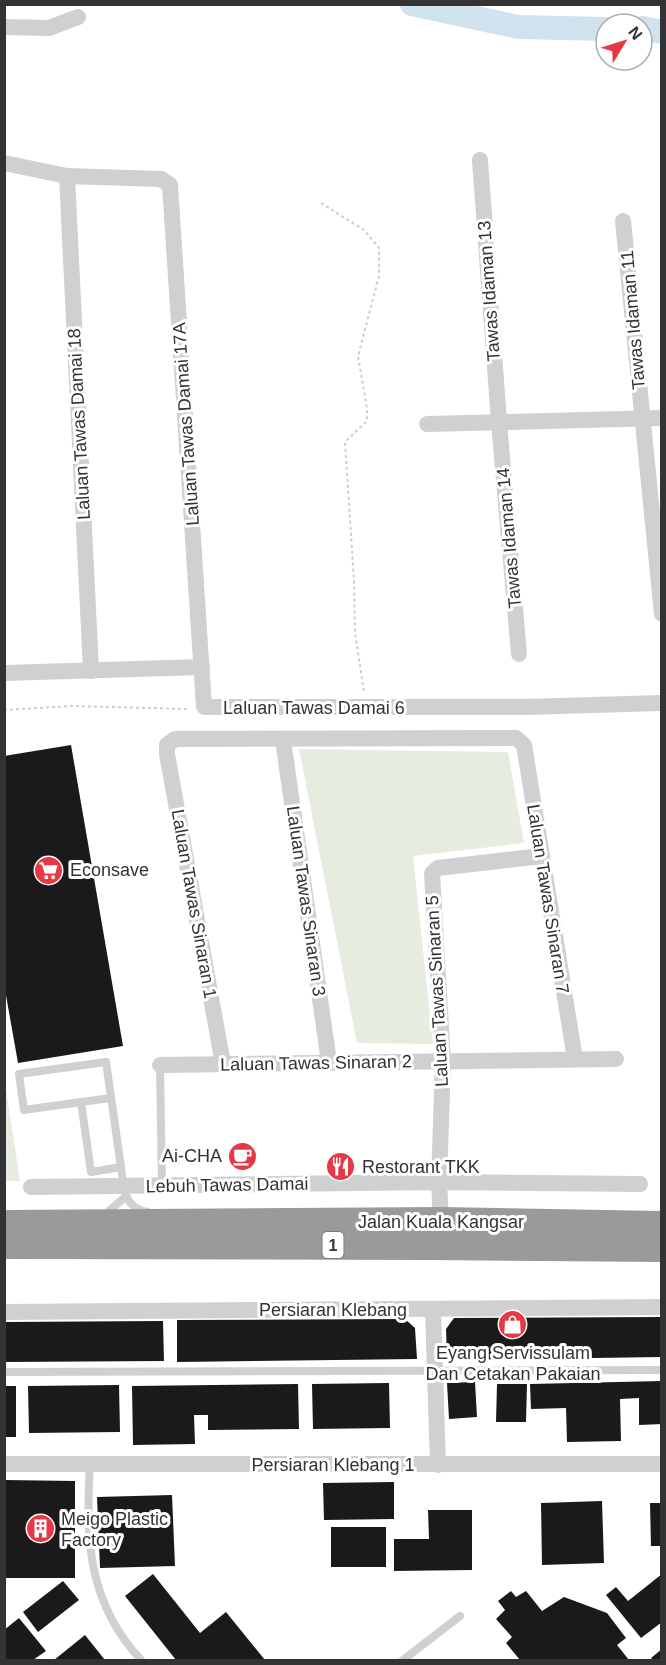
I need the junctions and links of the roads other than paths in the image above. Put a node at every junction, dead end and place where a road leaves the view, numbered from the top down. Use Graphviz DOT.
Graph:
graph roads {
  1 [pos="78,16"];
  2 [pos="4,27"];
  3 [pos="480,160"];
  4 [pos="4,163"];
  5 [pos="67,176"];
  6 [pos="624,221"];
  7 [pos="642,418"];
  8 [pos="662,418"];
  9 [pos="499,422"];
  10 [pos="427,424"];
  11 [pos="662,614"];
  12 [pos="519,654"];
  13 [pos="202,667"];
  14 [pos="91,671"];
  15 [pos="4,673"];
  16 [pos="662,703"];
  17 [pos="283,740"];
  18 [pos="541,856"];
  19 [pos="574,1059"];
  20 [pos="616,1059"];
  21 [pos="443,1061"];
  22 [pos="329,1062"];
  23 [pos="223,1064"];
  24 [pos="160,1065"];
  25 [pos="111,1098"];
  26 [pos="81,1102"];
  27 [pos="121,1167"];
  28 [pos="440,1182"];
  29 [pos="640,1184"];
  30 [pos="162,1186"];
  31 [pos="31,1188"];
  32 [pos="124,1191"];
  33 [pos="441,1221"];
  34 [pos="198,1222"];
  35 [pos="4,1224"];
  36 [pos="35,1224"];
  37 [pos="662,1225"];
  38 [pos="4,1245"];
  39 [pos="662,1248"];
  40 [pos="662,1308"];
  41 [pos="432,1310"];
  42 [pos="4,1312"];
  43 [pos="662,1370"];
  44 [pos="436,1371"];
  45 [pos="4,1372"];
  46 [pos="4,1464"];
  47 [pos="90,1464"];
  48 [pos="662,1464"];
  49 [pos="438,1465"];
  50 [pos="459,1616"];
  51 [pos="141,1660"];
  52 [pos="403,1660"];
  1 -- 2 [label="street"];
  3 -- 9 [label="street, Tawas Idaman 13"];
  4 -- 5 [label="street"];
  5 -- 13 [label="street, Laluan Tawas Damai 17A"];
  5 -- 14 [label="street, Laluan Tawas Damai 18"];
  6 -- 7 [label="street, Tawas Idaman 11"];
  7 -- 8 [label="street"];
  7 -- 9 [label="street"];
  7 -- 11 [label="street, Tawas Idaman 11"];
  9 -- 10 [label="street"];
  9 -- 12 [label="street, Tawas Idaman 14"];
  13 -- 14 [label="street"];
  13 -- 16 [label="street, Laluan Tawas Damai 6"];
  14 -- 15 [label="street"];
  17 -- 18 [label="street, Laluan Tawas Sinaran 7"];
  17 -- 22 [label="street, Laluan Tawas Sinaran 3"];
  17 -- 23 [label="street, Laluan Tawas Sinaran 1"];
  18 -- 19 [label="street, Laluan Tawas Sinaran 7"];
  18 -- 21 [label="street, Laluan Tawas Sinaran 5"];
  19 -- 20 [label="street, Laluan Tawas Sinaran 2"];
  19 -- 21 [label="street, Laluan Tawas Sinaran 2"];
  21 -- 22 [label="street, Laluan Tawas Sinaran 2"];
  21 -- 28 [label="street, Laluan Tawas Sinaran 5"];
  22 -- 23 [label="street, Laluan Tawas Sinaran 2"];
  23 -- 24 [label="street, Laluan Tawas Sinaran 2"];
  24 -- 30 [label="lane"];
  25 -- 26 [label="lane"];
  25 -- 26 [label="lane"];
  25 -- 27 [label="lane"];
  26 -- 27 [label="lane"];
  27 -- 32 [label="lane"];
  28 -- 29 [label="street, Lebuh Tawas Damai"];
  28 -- 30 [label="street, Lebuh Tawas Damai"];
  28 -- 33 [label="street, Laluan Tawas Sinaran 5"];
  30 -- 32 [label="street, Lebuh Tawas Damai"];
  31 -- 32 [label="street, Lebuh Tawas Damai"];
  32 -- 34 [label="lane"];
  32 -- 36 [label="lane"];
  33 -- 34 [label="highway, Jalan Kuala Kangsar / 1"];
  33 -- 37 [label="highway, Jalan Kuala Kangsar / 1"];
  34 -- 36 [label="highway, Jalan Kuala Kangsar / 1"];
  35 -- 36 [label="highway, Jalan Kuala Kangsar / 1"];
  38 -- 39 [label="highway, Jalan Kuala Kangsar / 1"];
  40 -- 41 [label="street, Persiaran Klebang"];
  41 -- 42 [label="street, Persiaran Klebang"];
  41 -- 44 [label="street"];
  43 -- 44 [label="lane"];
  44 -- 45 [label="lane"];
  44 -- 49 [label="street"];
  46 -- 47 [label="street, Persiaran Klebang 1"];
  47 -- 49 [label="street, Persiaran Klebang 1"];
  47 -- 51 [label="lane"];
  48 -- 49 [label="street, Persiaran Klebang 1"];
  50 -- 52 [label="lane"];
}
